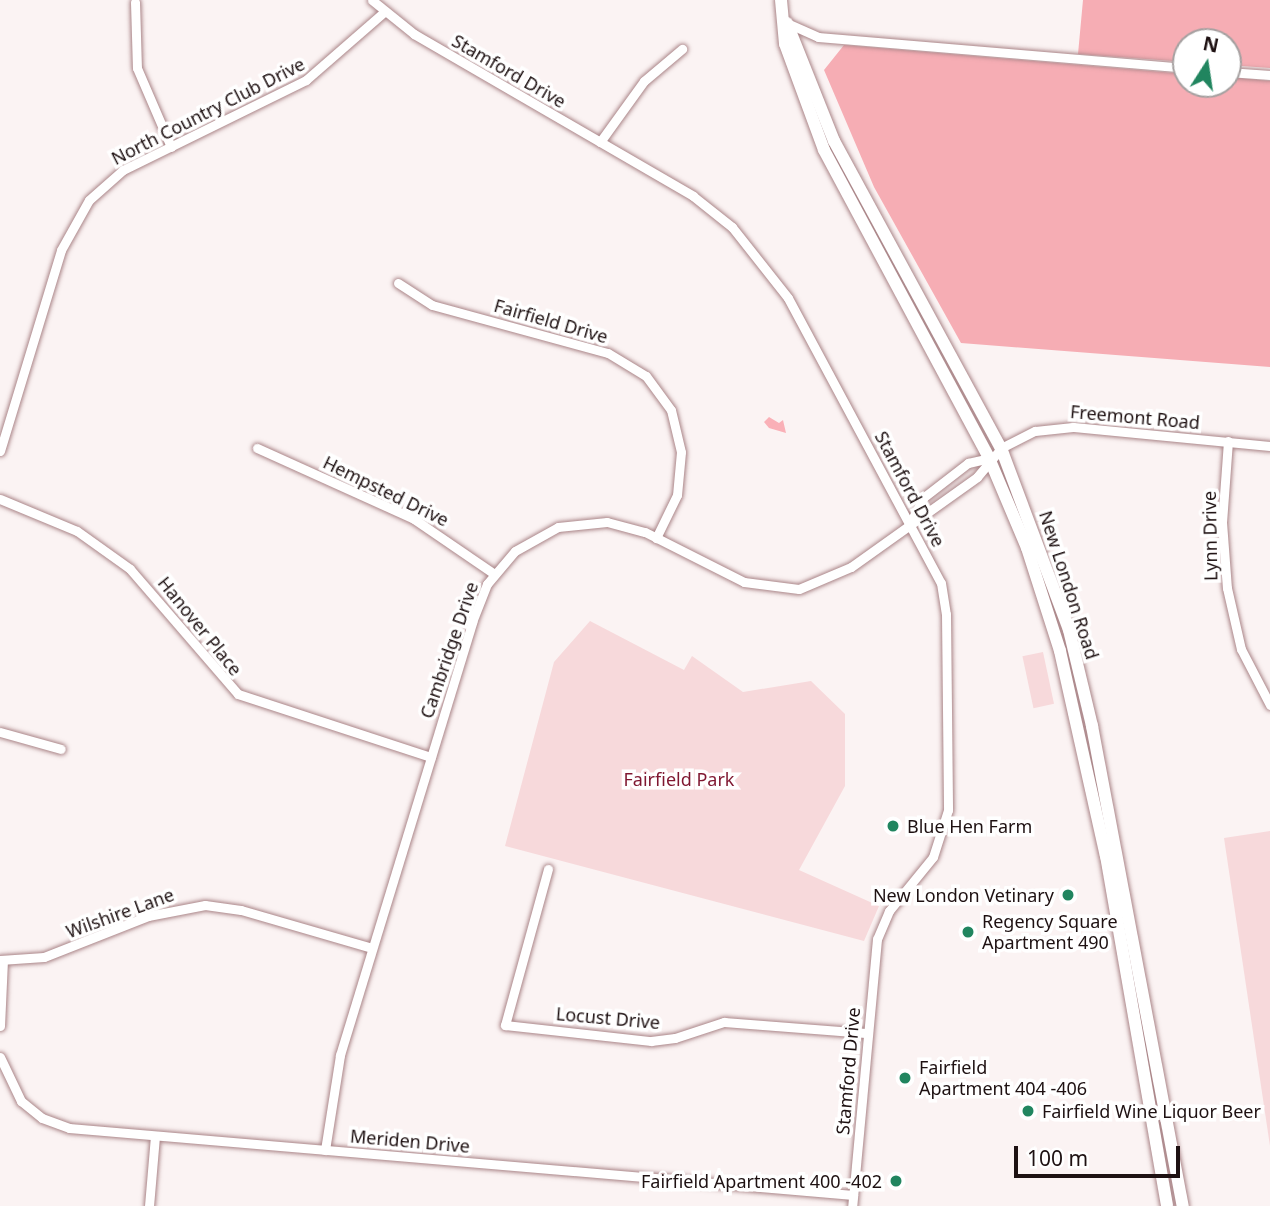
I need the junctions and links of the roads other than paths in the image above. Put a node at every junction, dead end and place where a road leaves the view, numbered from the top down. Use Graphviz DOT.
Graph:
graph roads {
  1 [pos="372,0"];
  2 [pos="781,0"];
  3 [pos="135,2"];
  4 [pos="384,12"];
  5 [pos="787,23"];
  6 [pos="682,49"];
  7 [pos="1172,67"];
  8 [pos="1242,73"];
  9 [pos="1270,75"];
  10 [pos="600,142"];
  11 [pos="170,148"];
  12 [pos="398,283"];
  13 [pos="1228,441"];
  14 [pos="1270,446"];
  15 [pos="257,448"];
  16 [pos="1001,448"];
  17 [pos="0,451"];
  18 [pos="989,458"];
  19 [pos="0,499"];
  20 [pos="911,521"];
  21 [pos="656,538"];
  22 [pos="493,573"];
  23 [pos="1270,705"];
  24 [pos="0,732"];
  25 [pos="61,749"];
  26 [pos="431,757"];
  27 [pos="548,869"];
  28 [pos="372,948"];
  29 [pos="1,960"];
  30 [pos="0,1026"];
  31 [pos="866,1033"];
  32 [pos="0,1057"];
  33 [pos="155,1136"];
  34 [pos="325,1150"];
  35 [pos="853,1195"];
  36 [pos="149,1206"];
  37 [pos="852,1206"];
  38 [pos="1167,1206"];
  39 [pos="1183,1206"];
  1 -- 4 [label="street, Stamford Drive"];
  2 -- 5 [label="main road, New London Road"];
  3 -- 11 [label="street"];
  4 -- 10 [label="street, Stamford Drive"];
  4 -- 11 [label="street, North Country Club Drive"];
  5 -- 7 [label="street"];
  5 -- 16 [label="main road, New London Road"];
  5 -- 18 [label="main road, New London Road"];
  6 -- 10 [label="street"];
  8 -- 9 [label="street"];
  10 -- 20 [label="street, Stamford Drive"];
  11 -- 17 [label="street, North Country Club Drive"];
  12 -- 21 [label="street, Fairfield Drive"];
  13 -- 14 [label="street, Freemont Road"];
  13 -- 16 [label="street, Freemont Road"];
  13 -- 23 [label="street, Lynn Drive"];
  15 -- 22 [label="street, Hempsted Drive"];
  16 -- 18 [label="street, Cambridge Drive"];
  16 -- 39 [label="main road, New London Road"];
  18 -- 20 [label="street, Cambridge Drive"];
  18 -- 20 [label="street, Cambridge Drive"];
  18 -- 38 [label="main road, New London Road"];
  19 -- 26 [label="street, Hanover Place"];
  20 -- 21 [label="street, Cambridge Drive"];
  20 -- 31 [label="street, Stamford Drive"];
  21 -- 22 [label="street, Cambridge Drive"];
  22 -- 26 [label="street, Cambridge Drive"];
  24 -- 25 [label="street"];
  26 -- 28 [label="street, Cambridge Drive"];
  27 -- 31 [label="street, Locust Drive"];
  28 -- 29 [label="street, Wilshire Lane"];
  28 -- 34 [label="street, Cambridge Drive"];
  29 -- 30 [label="street"];
  31 -- 35 [label="street, Stamford Drive"];
  32 -- 33 [label="street, Meriden Drive"];
  33 -- 34 [label="street, Meriden Drive"];
  33 -- 36 [label="street"];
  34 -- 35 [label="street, Meriden Drive"];
  35 -- 37 [label="street, Stamford Drive"];
}
